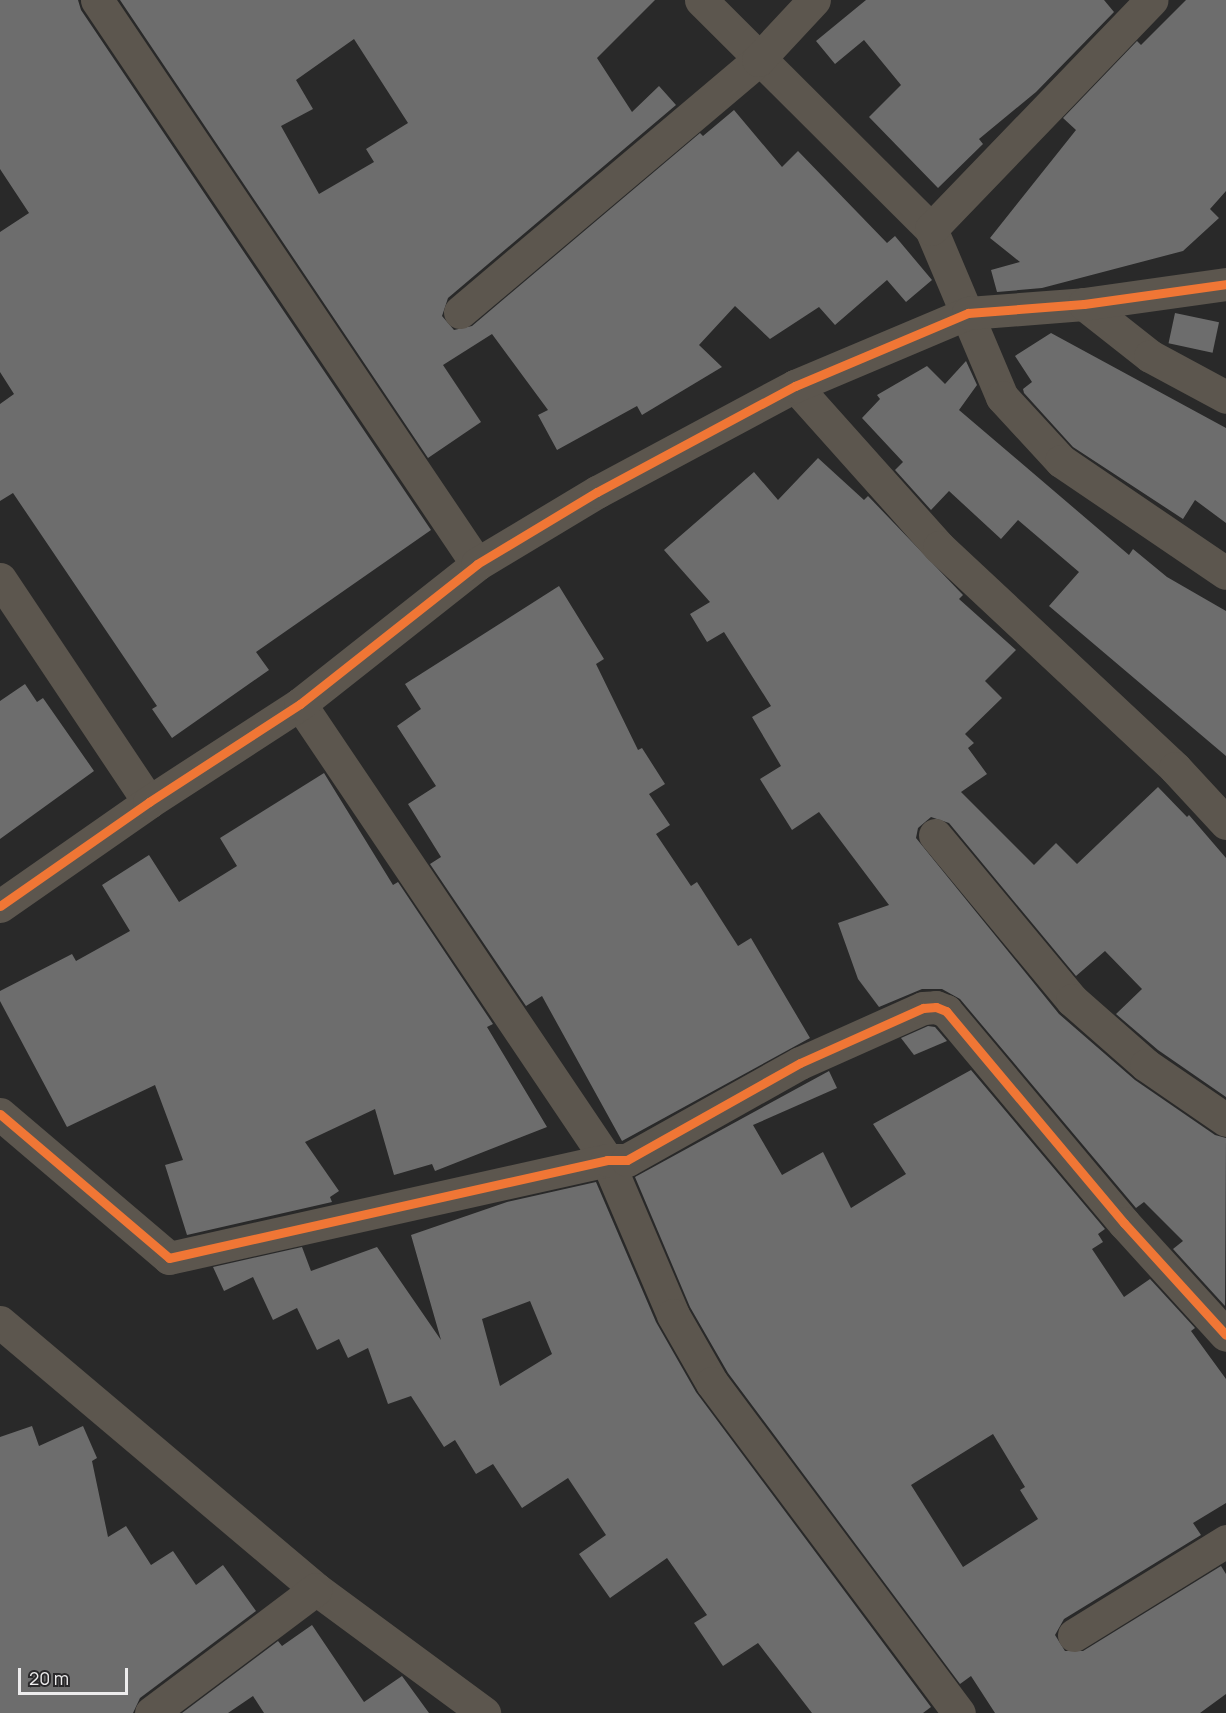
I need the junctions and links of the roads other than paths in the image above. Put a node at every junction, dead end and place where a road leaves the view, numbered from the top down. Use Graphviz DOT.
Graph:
graph roads {
  1 [pos="97,0"];
  2 [pos="701,0"];
  3 [pos="814,0"];
  4 [pos="1151,0"];
  5 [pos="758,60"];
  6 [pos="931,229"];
  7 [pos="1224,280"];
  8 [pos="1084,304"];
  9 [pos="460,312"];
  10 [pos="968,313"];
  11 [pos="795,386"];
  12 [pos="1226,397"];
  13 [pos="477,564"];
  14 [pos="1226,573"];
  15 [pos="0,579"];
  16 [pos="300,704"];
  17 [pos="149,802"];
  18 [pos="1226,823"];
  19 [pos="935,835"];
  20 [pos="0,906"];
  21 [pos="0,1114"];
  22 [pos="1226,1120"];
  23 [pos="607,1160"];
  24 [pos="0,1322"];
  25 [pos="1226,1335"];
  26 [pos="1226,1541"];
  27 [pos="316,1589"];
  28 [pos="1074,1635"];
  29 [pos="151,1713"];
  30 [pos="484,1713"];
  31 [pos="958,1713"];
  1 -- 13 [label="street"];
  2 -- 5 [label="street"];
  3 -- 5 [label="street"];
  4 -- 6 [label="street"];
  5 -- 6 [label="street"];
  5 -- 9 [label="street"];
  6 -- 10 [label="street"];
  7 -- 8 [label="street"];
  8 -- 10 [label="street"];
  8 -- 12 [label="street"];
  10 -- 11 [label="street"];
  10 -- 14 [label="street"];
  11 -- 13 [label="street"];
  11 -- 18 [label="street"];
  13 -- 16 [label="street"];
  15 -- 17 [label="street"];
  16 -- 17 [label="street"];
  16 -- 23 [label="street"];
  17 -- 20 [label="street"];
  19 -- 22 [label="street"];
  21 -- 23 [label="street"];
  23 -- 25 [label="street"];
  23 -- 31 [label="street"];
  24 -- 27 [label="street"];
  26 -- 28 [label="street"];
  27 -- 29 [label="street"];
  27 -- 30 [label="street"];
}
